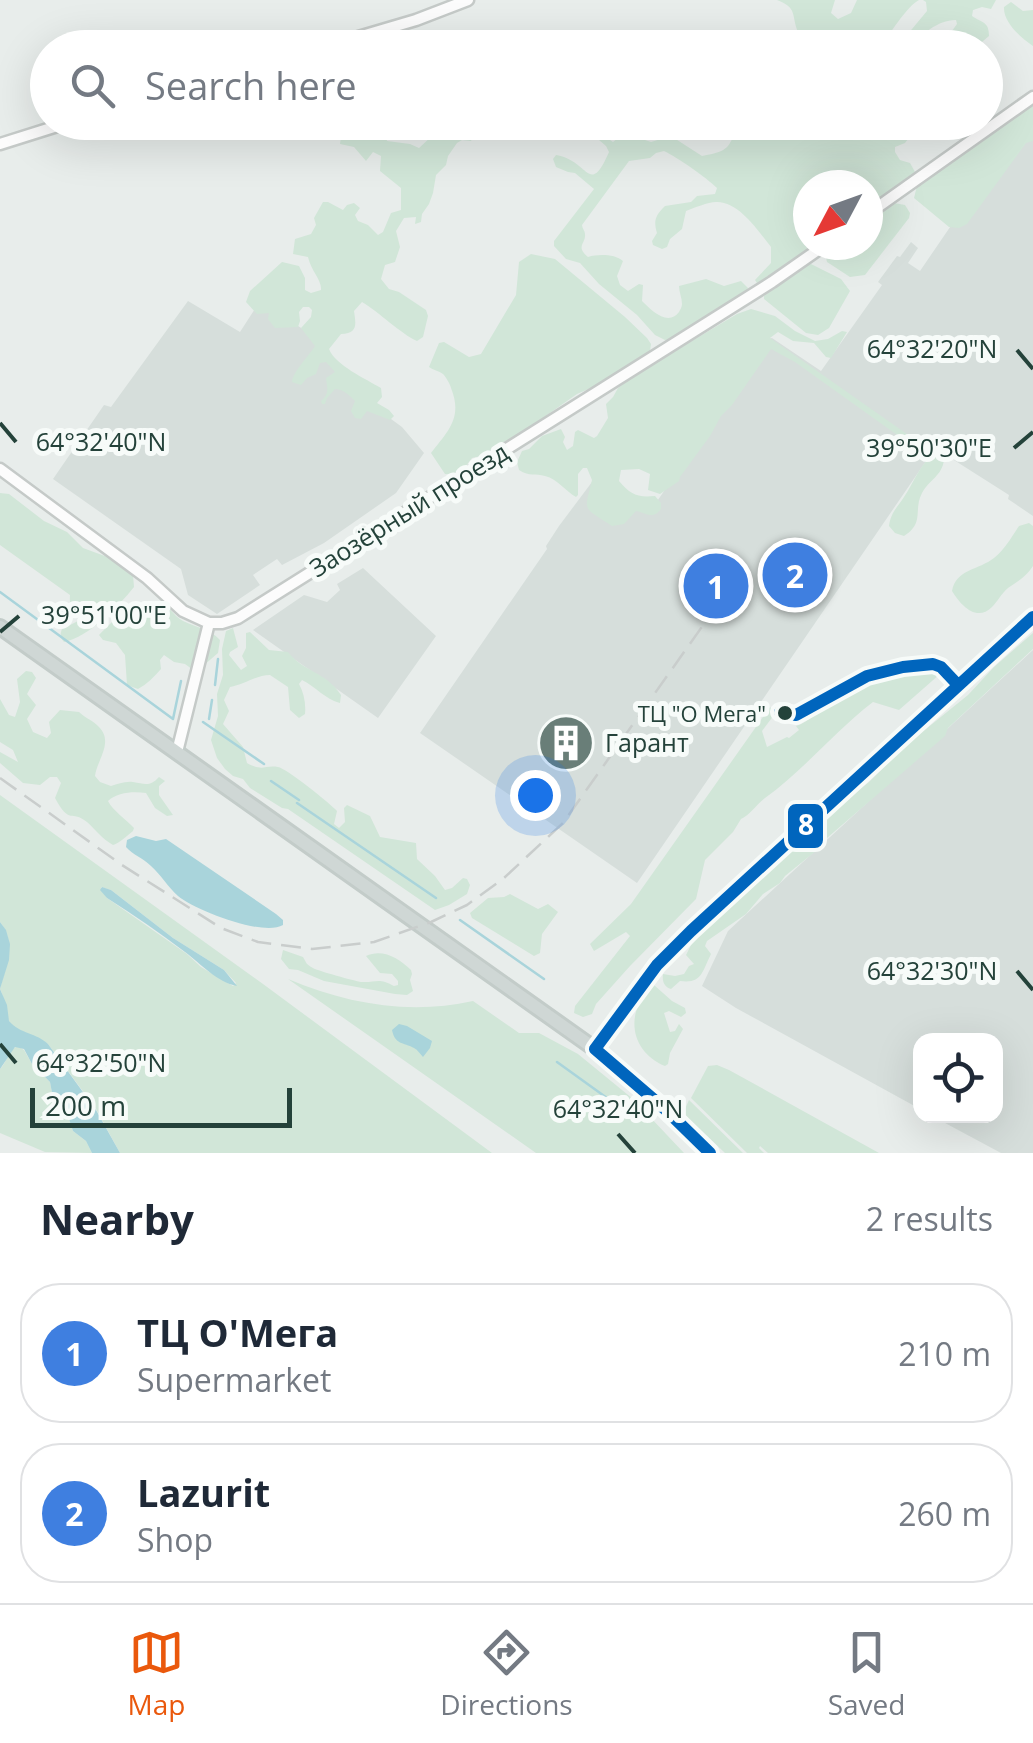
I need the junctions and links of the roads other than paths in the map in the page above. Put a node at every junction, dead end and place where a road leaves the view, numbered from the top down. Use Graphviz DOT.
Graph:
graph roads {
  1 [pos="468,0"];
  2 [pos="382,30"];
  3 [pos="1033,97"];
  4 [pos="1003,118"];
  5 [pos="30,135"];
  6 [pos="972,140"];
  7 [pos="0,144"];
  8 [pos="883,203"];
  9 [pos="804,260"];
  10 [pos="0,469"];
  11 [pos="1033,617"];
  12 [pos="209,623"];
  13 [pos="0,627"];
  14 [pos="176,752"];
  15 [pos="595,1049"];
  16 [pos="710,1153"];
  1 -- 2 [label="street"];
  3 -- 4 [label="street"];
  5 -- 7 [label="street"];
  6 -- 8 [label="street"];
  9 -- 12 [label="street, Заозёрный проезд"];
  10 -- 12 [label="street"];
  11 -- 15 [label="street"];
  12 -- 14 [label="street"];
  13 -- 14 [label="main road"];
  14 -- 15 [label="main road"];
  15 -- 16 [label="main road"];
}
